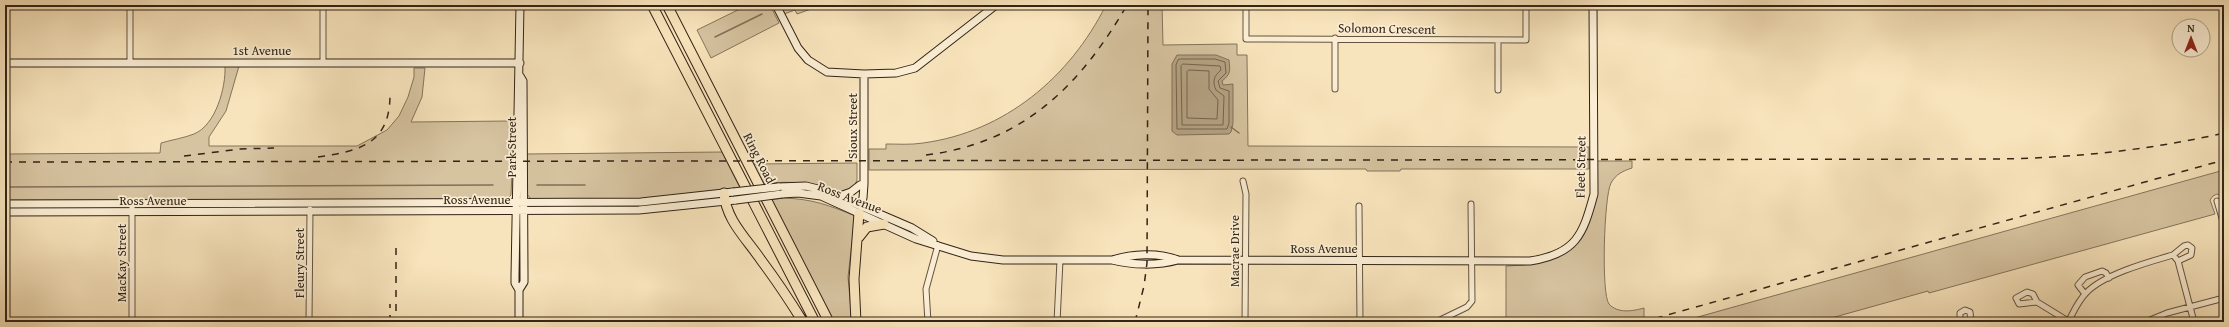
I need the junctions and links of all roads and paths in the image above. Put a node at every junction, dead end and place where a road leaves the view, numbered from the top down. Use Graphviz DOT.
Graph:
graph roads {
  1 [pos="130,5"];
  2 [pos="323,5"];
  3 [pos="520,5"];
  4 [pos="652,5"];
  5 [pos="667,5"];
  6 [pos="776,5"];
  7 [pos="996,5"];
  8 [pos="1246,5"];
  9 [pos="1526,5"];
  10 [pos="1593,5"];
  11 [pos="1335,38"];
  12 [pos="1498,40"];
  13 [pos="323,62"];
  14 [pos="5,63"];
  15 [pos="130,63"];
  16 [pos="520,63"];
  17 [pos="864,74"];
  18 [pos="1335,89"];
  19 [pos="1498,90"];
  20 [pos="1243,181"];
  21 [pos="861,182"];
  22 [pos="840,196"];
  23 [pos="724,197"];
  24 [pos="2217,201"];
  25 [pos="5,204"];
  26 [pos="310,204"];
  27 [pos="1471,204"];
  28 [pos="1360,206"];
  29 [pos="519,207"];
  30 [pos="132,208"];
  31 [pos="859,208"];
  32 [pos="5,212"];
  33 [pos="310,212"];
  34 [pos="884,224"];
  35 [pos="2224,226"];
  36 [pos="858,239"];
  37 [pos="938,245"];
  38 [pos="2173,255"];
  39 [pos="1060,260"];
  40 [pos="1246,260"];
  41 [pos="1360,260"];
  42 [pos="1472,260"];
  43 [pos="2178,261"];
  44 [pos="2109,278"];
  45 [pos="2085,294"];
  46 [pos="2224,298"];
  47 [pos="2037,302"];
  48 [pos="2190,307"];
  49 [pos="132,322"];
  50 [pos="309,322"];
  51 [pos="519,322"];
  52 [pos="803,322"];
  53 [pos="814,322"];
  54 [pos="830,322"];
  55 [pos="856,322"];
  56 [pos="928,322"];
  57 [pos="1057,322"];
  58 [pos="1245,322"];
  59 [pos="1360,322"];
  60 [pos="1436,322"];
  61 [pos="1964,322"];
  62 [pos="1971,322"];
  63 [pos="2068,322"];
  64 [pos="2145,322"];
  65 [pos="2194,322"];
  1 -- 15 [label="street"];
  2 -- 13 [label="street"];
  3 -- 16 [label="main road, Park Street"];
  4 -- 53 [label="highway, Ring Road"];
  5 -- 54 [label="highway, Ring Road"];
  6 -- 17 [label="main road"];
  7 -- 17 [label="main road"];
  8 -- 11 [label="street, Solomon Crescent"];
  9 -- 12 [label="street, Solomon Crescent"];
  10 -- 42 [label="main road, Fleet Street"];
  11 -- 12 [label="street, Solomon Crescent"];
  11 -- 18 [label="street"];
  12 -- 19 [label="street"];
  13 -- 15 [label="main road, 1st Avenue"];
  13 -- 16 [label="main road, 1st Avenue"];
  14 -- 15 [label="main road, 1st Avenue"];
  16 -- 29 [label="main road, Park Street"];
  17 -- 21 [label="main road, Sioux Street"];
  20 -- 40 [label="street, Macrae Drive"];
  21 -- 22 [label="main road"];
  21 -- 31 [label="main road, Sioux Street"];
  22 -- 23 [label="main road, Ross Avenue, bridge"];
  22 -- 31 [label="main road, Ross Avenue"];
  23 -- 29 [label="main road, Ross Avenue"];
  23 -- 31 [label="main road, Ross Avenue, bridge"];
  23 -- 52 [label="highway"];
  24 -- 35 [label="street"];
  25 -- 30 [label="main road, Ross Avenue"];
  26 -- 29 [label="main road, Ross Avenue"];
  26 -- 30 [label="main road, Ross Avenue"];
  26 -- 33 [label="street, Fleury Street"];
  27 -- 42 [label="street"];
  28 -- 41 [label="street"];
  29 -- 33 [label="main road, Ross Avenue"];
  29 -- 51 [label="main road, Park Street"];
  30 -- 32 [label="main road, Ross Avenue"];
  30 -- 33 [label="main road, Ross Avenue"];
  30 -- 49 [label="street, MacKay Street"];
  31 -- 34 [label="main road, Ross Avenue"];
  31 -- 36 [label="highway"];
  31 -- 37 [label="main road, Ross Avenue"];
  33 -- 50 [label="street, Fleury Street"];
  34 -- 36 [label="highway"];
  34 -- 37 [label="main road, Ross Avenue"];
  36 -- 55 [label="highway"];
  37 -- 39 [label="main road, Ross Avenue"];
  37 -- 56 [label="street"];
  38 -- 43 [label="street"];
  38 -- 43 [label="street"];
  38 -- 44 [label="street"];
  39 -- 40 [label="main road, Ross Avenue"];
  39 -- 57 [label="street"];
  40 -- 41 [label="main road, Ross Avenue"];
  40 -- 58 [label="street, Macrae Drive"];
  41 -- 42 [label="main road, Ross Avenue"];
  41 -- 59 [label="street"];
  42 -- 60 [label="street"];
  43 -- 48 [label="street"];
  44 -- 45 [label="street"];
  44 -- 45 [label="street"];
  45 -- 63 [label="street"];
  46 -- 48 [label="street"];
  47 -- 63 [label="street"];
  48 -- 64 [label="street"];
  48 -- 65 [label="street"];
  61 -- 62 [label="street"];
}
